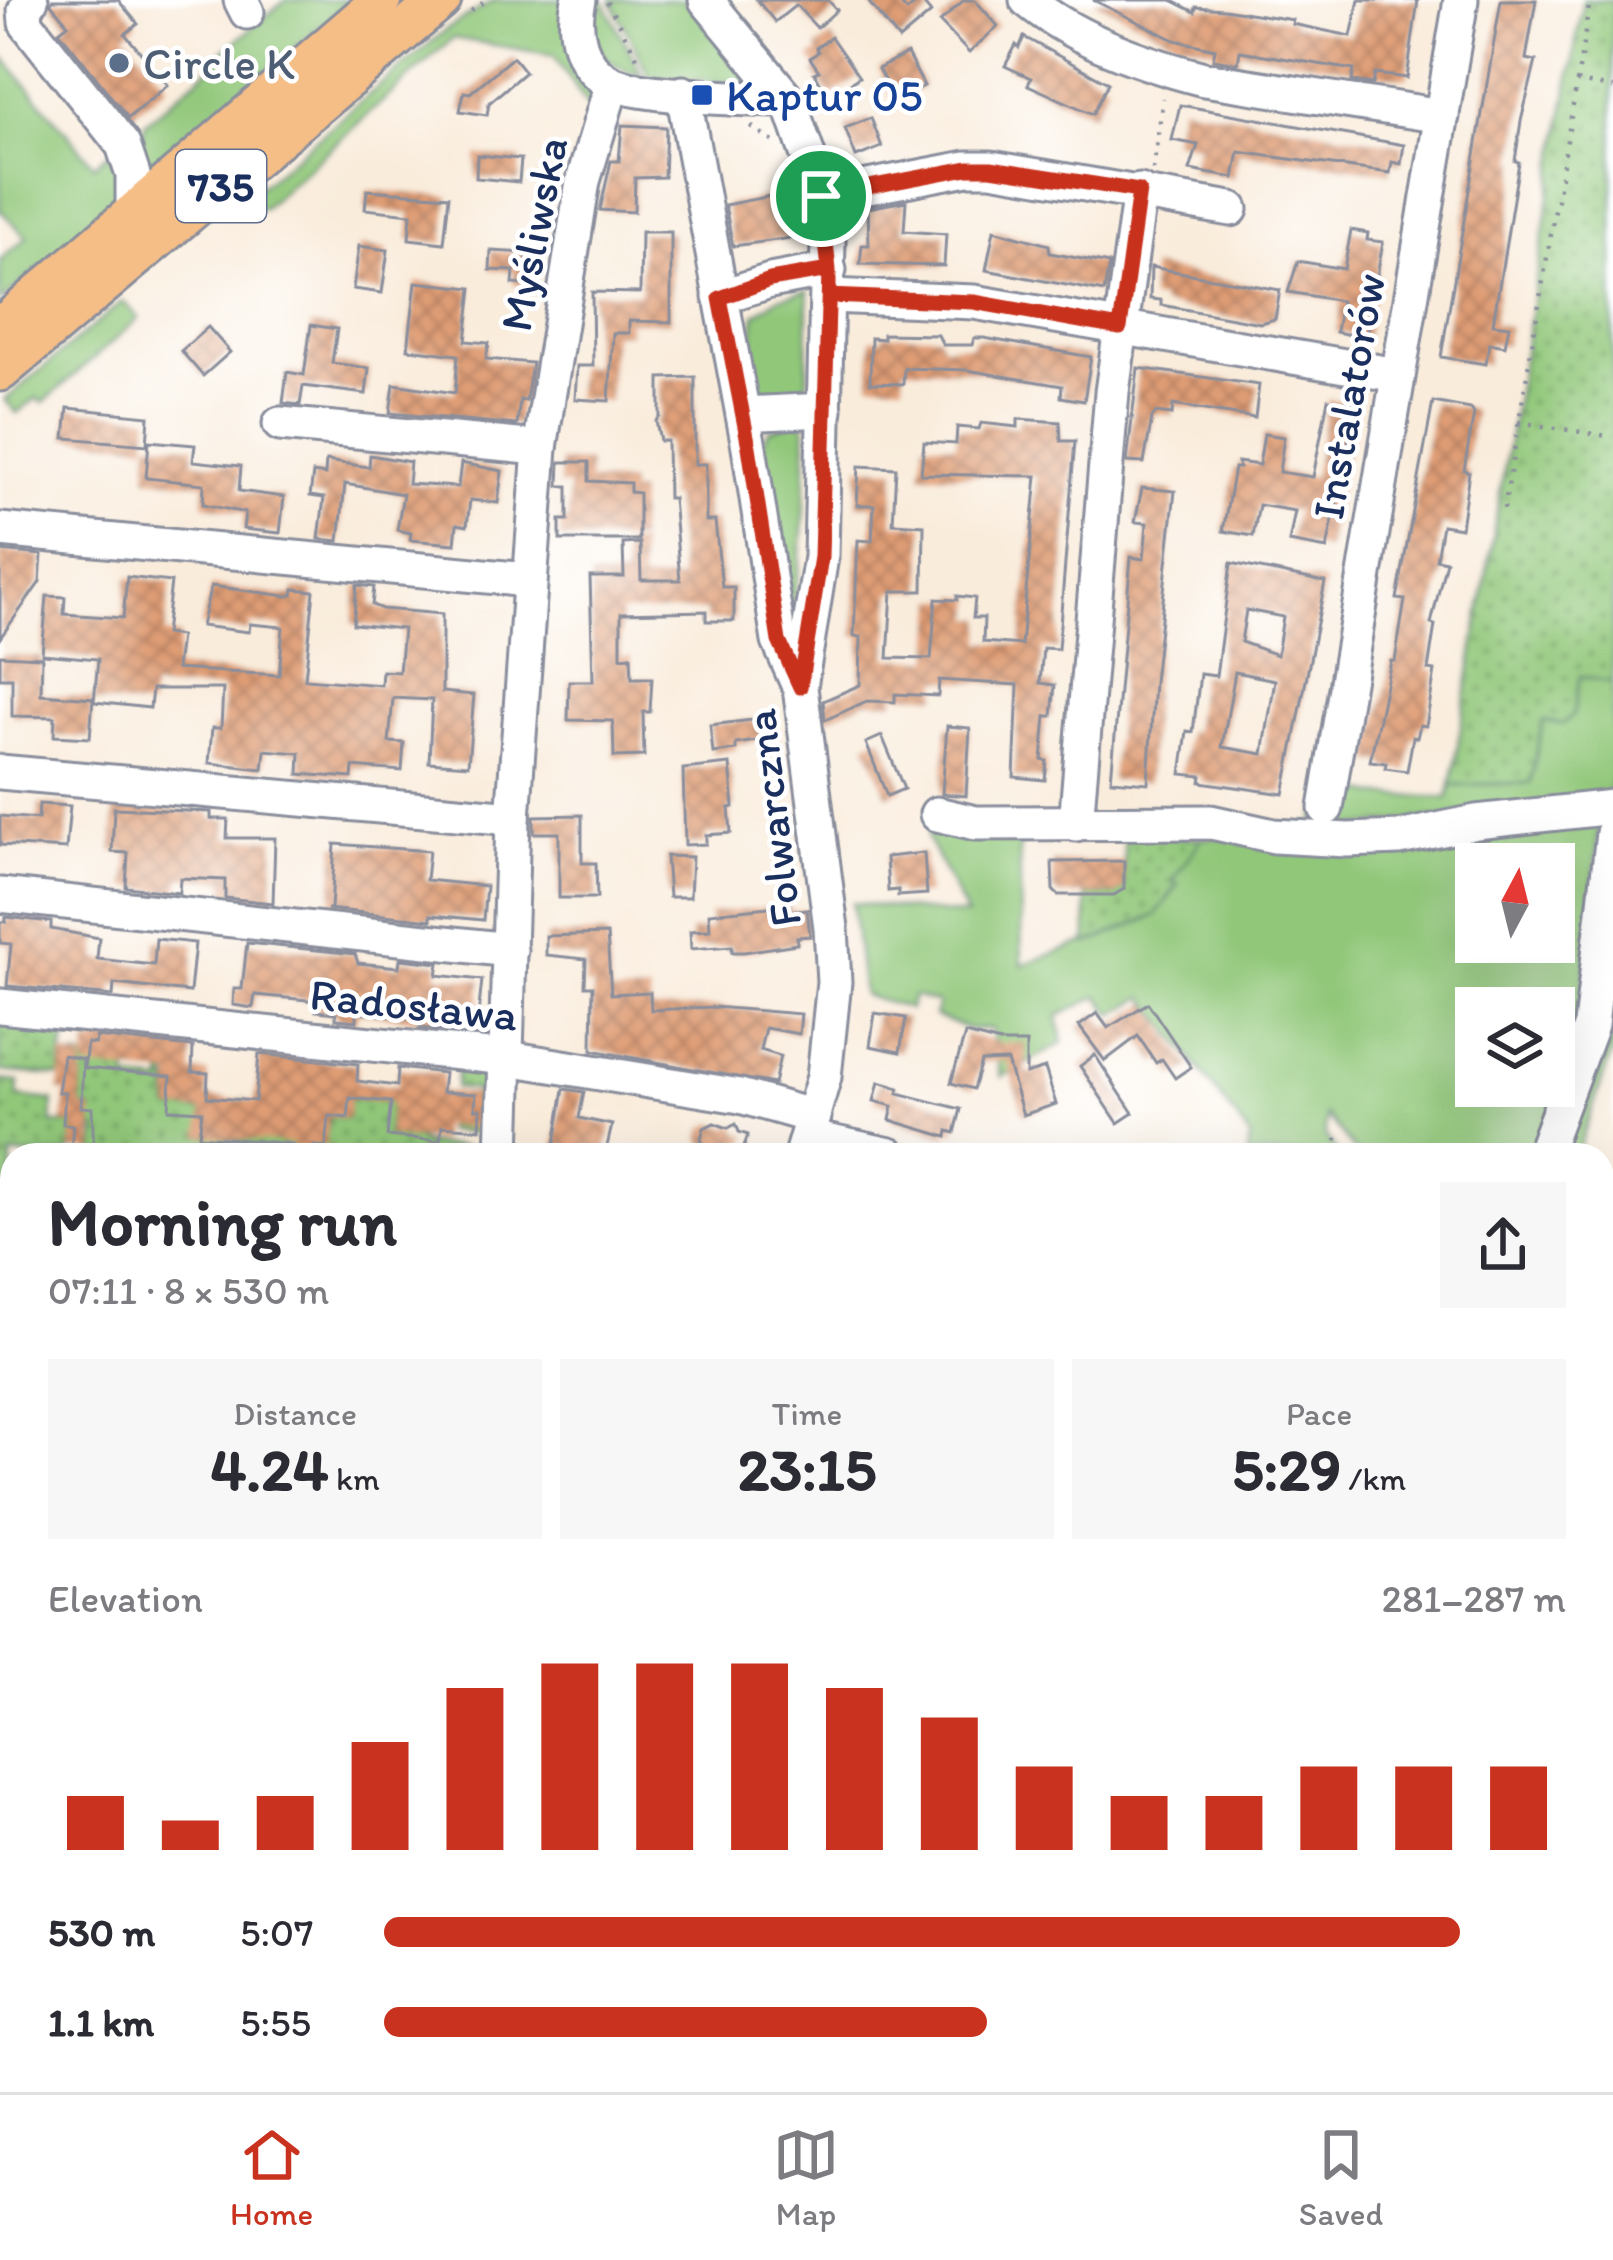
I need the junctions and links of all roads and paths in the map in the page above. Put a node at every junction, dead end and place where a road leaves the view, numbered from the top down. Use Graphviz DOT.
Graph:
graph roads {
  1 [pos="31,0"];
  2 [pos="382,0"];
  3 [pos="441,0"];
  4 [pos="579,0"];
  5 [pos="606,0"];
  6 [pos="706,0"];
  7 [pos="1027,0"];
  8 [pos="1461,0"];
  9 [pos="1590,0"];
  10 [pos="1170,70"];
  11 [pos="1577,82"];
  12 [pos="612,84"];
  13 [pos="1613,88"];
  14 [pos="669,92"];
  15 [pos="789,101"];
  16 [pos="1442,116"];
  17 [pos="740,119"];
  18 [pos="788,153"];
  19 [pos="1144,192"];
  20 [pos="821,196"];
  21 [pos="1232,209"];
  22 [pos="133,216"];
  23 [pos="829,283"];
  24 [pos="720,298"];
  25 [pos="0,328"];
  26 [pos="1120,328"];
  27 [pos="0,371"];
  28 [pos="1397,375"];
  29 [pos="825,410"];
  30 [pos="743,414"];
  31 [pos="1518,422"];
  32 [pos="280,424"];
  33 [pos="1613,437"];
  34 [pos="539,448"];
  35 [pos="1504,509"];
  36 [pos="0,530"];
  37 [pos="528,580"];
  38 [pos="800,687"];
  39 [pos="0,772"];
  40 [pos="1613,807"];
  41 [pos="1326,808"];
  42 [pos="937,814"];
  43 [pos="513,818"];
  44 [pos="1076,824"];
  45 [pos="1613,833"];
  46 [pos="0,895"];
  47 [pos="510,950"];
  48 [pos="0,1006"];
  49 [pos="508,1058"];
  50 [pos="807,1136"];
  51 [pos="1336,1138"];
  52 [pos="504,1143"];
  53 [pos="838,1143"];
  54 [pos="1340,1143"];
  55 [pos="1548,1143"];
  1 -- 22 [label="street"];
  2 -- 22 [label="main road, 735"];
  3 -- 27 [label="main road, 735"];
  4 -- 12 [label="street"];
  5 -- 14 [label="path"];
  6 -- 15 [label="street, Folwarczna"];
  7 -- 10 [label="street"];
  8 -- 16 [label="street, Instalatorów"];
  9 -- 11 [label="path"];
  10 -- 16 [label="street"];
  10 -- 19 [label="path"];
  11 -- 13 [label="path"];
  11 -- 31 [label="path"];
  12 -- 14 [label="street"];
  12 -- 34 [label="street, Myśliwska"];
  14 -- 15 [label="street"];
  14 -- 24 [label="street"];
  15 -- 20 [label="street, Folwarczna"];
  16 -- 28 [label="street, Instalatorów"];
  17 -- 18 [label="path"];
  19 -- 20 [label="street"];
  19 -- 21 [label="street"];
  19 -- 26 [label="street"];
  20 -- 23 [label="street, Folwarczna"];
  22 -- 25 [label="main road, 735"];
  23 -- 24 [label="street"];
  23 -- 26 [label="street"];
  23 -- 29 [label="street, Folwarczna"];
  24 -- 30 [label="street"];
  26 -- 28 [label="street"];
  26 -- 44 [label="street"];
  28 -- 41 [label="street, Instalatorów"];
  29 -- 30 [label="street"];
  29 -- 38 [label="street, Folwarczna"];
  30 -- 38 [label="street"];
  31 -- 33 [label="path"];
  31 -- 35 [label="path"];
  32 -- 34 [label="street"];
  34 -- 37 [label="street, Myśliwska"];
  36 -- 37 [label="street"];
  37 -- 43 [label="street, Myśliwska"];
  38 -- 50 [label="street, Folwarczna"];
  39 -- 43 [label="street"];
  40 -- 44 [label="street"];
  42 -- 44 [label="street"];
  43 -- 47 [label="street, Myśliwska"];
  45 -- 55 [label="street"];
  46 -- 47 [label="street"];
  47 -- 49 [label="street, Myśliwska"];
  48 -- 49 [label="street, Radosława"];
  49 -- 50 [label="street, Radosława"];
  49 -- 52 [label="street, Myśliwska"];
  50 -- 53 [label="street, Radosława"];
  51 -- 54 [label="path"];
}
